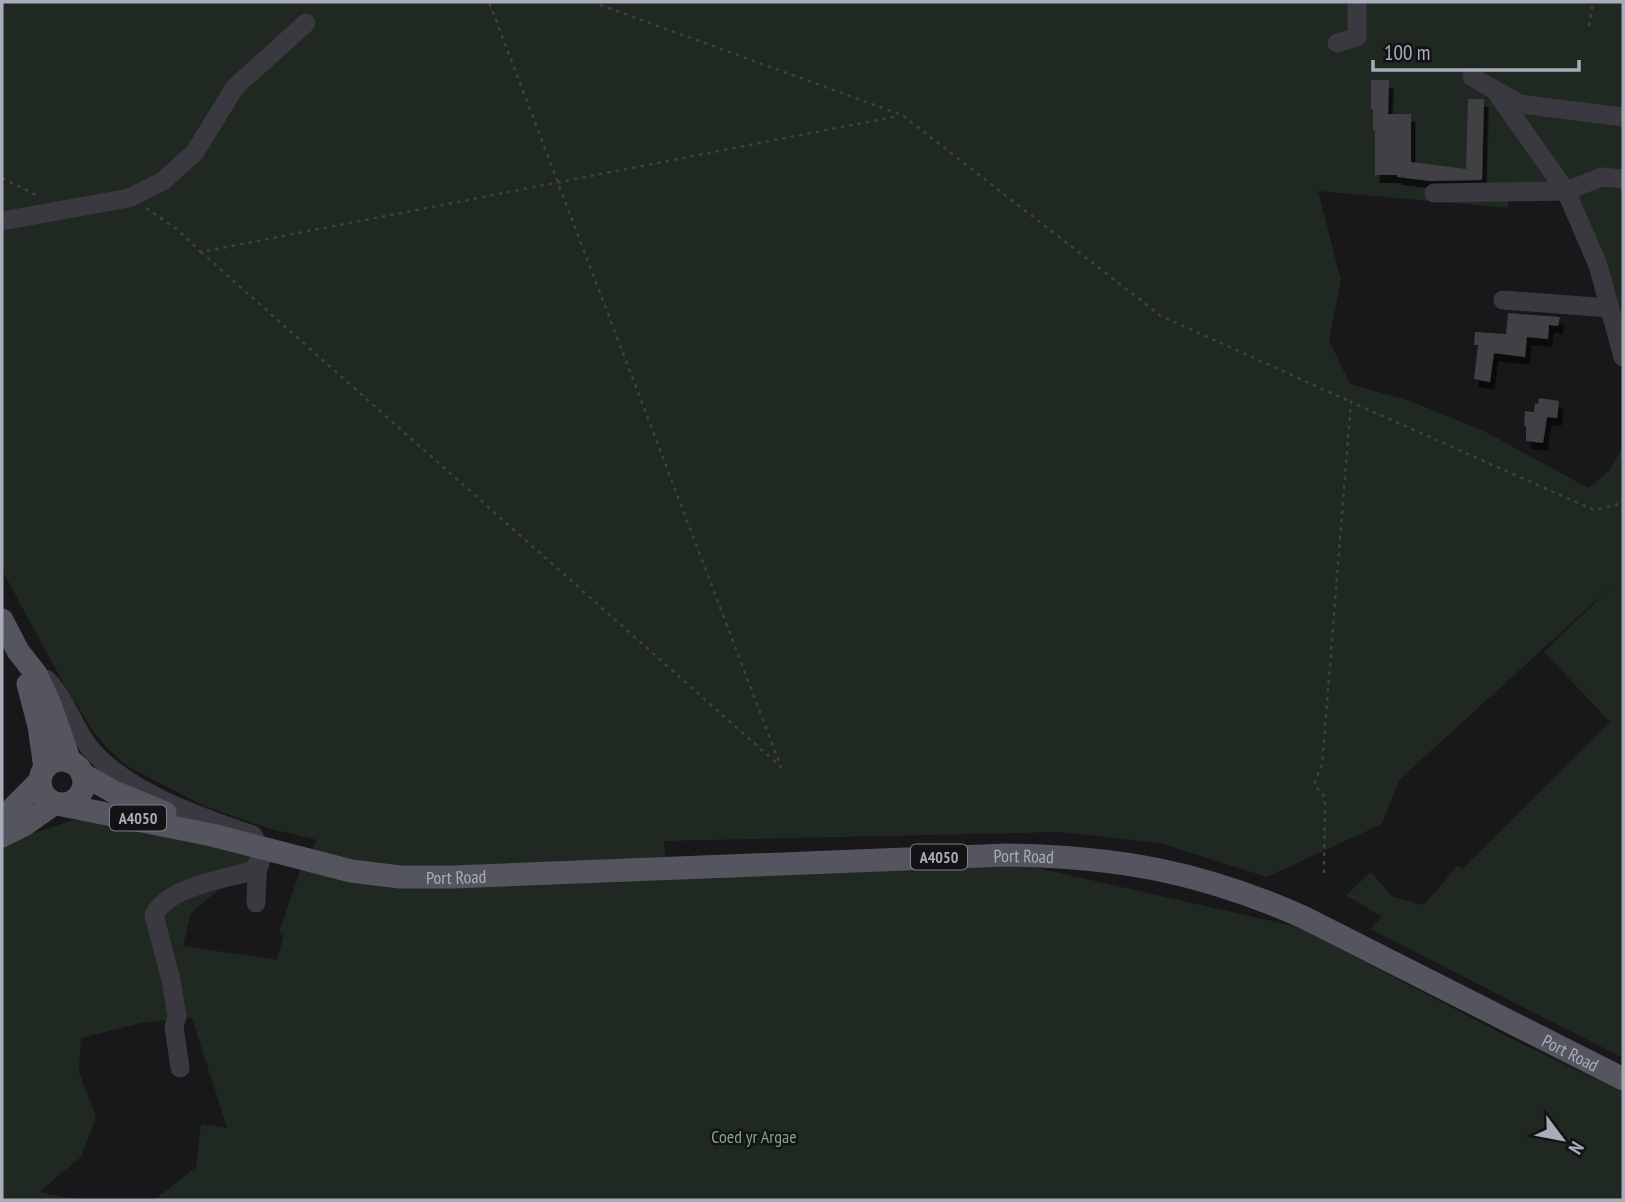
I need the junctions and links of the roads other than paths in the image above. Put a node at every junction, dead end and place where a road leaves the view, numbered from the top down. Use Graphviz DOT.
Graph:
graph roads {
  1 [pos="1357,2"];
  2 [pos="306,23"];
  3 [pos="1337,43"];
  4 [pos="1472,77"];
  5 [pos="1494,89"];
  6 [pos="1623,117"];
  7 [pos="1623,179"];
  8 [pos="1566,191"];
  9 [pos="1434,193"];
  10 [pos="2,221"];
  11 [pos="1503,300"];
  12 [pos="1609,308"];
  13 [pos="1623,357"];
  14 [pos="2,620"];
  15 [pos="18,651"];
  16 [pos="76,768"];
  17 [pos="43,774"];
  18 [pos="59,804"];
  19 [pos="2,819"];
  20 [pos="212,835"];
  21 [pos="2,836"];
  22 [pos="262,853"];
  23 [pos="256,903"];
  24 [pos="180,1068"];
  25 [pos="1623,1079"];
  1 -- 3 [label="street"];
  2 -- 10 [label="street"];
  4 -- 5 [label="street"];
  5 -- 6 [label="street"];
  5 -- 8 [label="street"];
  7 -- 8 [label="street"];
  8 -- 9 [label="street"];
  8 -- 12 [label="street"];
  11 -- 12 [label="street"];
  12 -- 13 [label="street"];
  14 -- 15 [label="main road"];
  15 -- 16 [label="main road"];
  15 -- 17 [label="main road"];
  15 -- 22 [label="street"];
  16 -- 17 [label="main road"];
  16 -- 18 [label="main road"];
  16 -- 20 [label="main road, Port Road / A4050"];
  17 -- 18 [label="main road"];
  17 -- 19 [label="main road"];
  18 -- 20 [label="main road, Port Road / A4050"];
  18 -- 21 [label="main road"];
  20 -- 22 [label="main road, Port Road / A4050"];
  22 -- 23 [label="street"];
  22 -- 24 [label="street"];
  22 -- 25 [label="main road, Port Road / A4050"];
}
